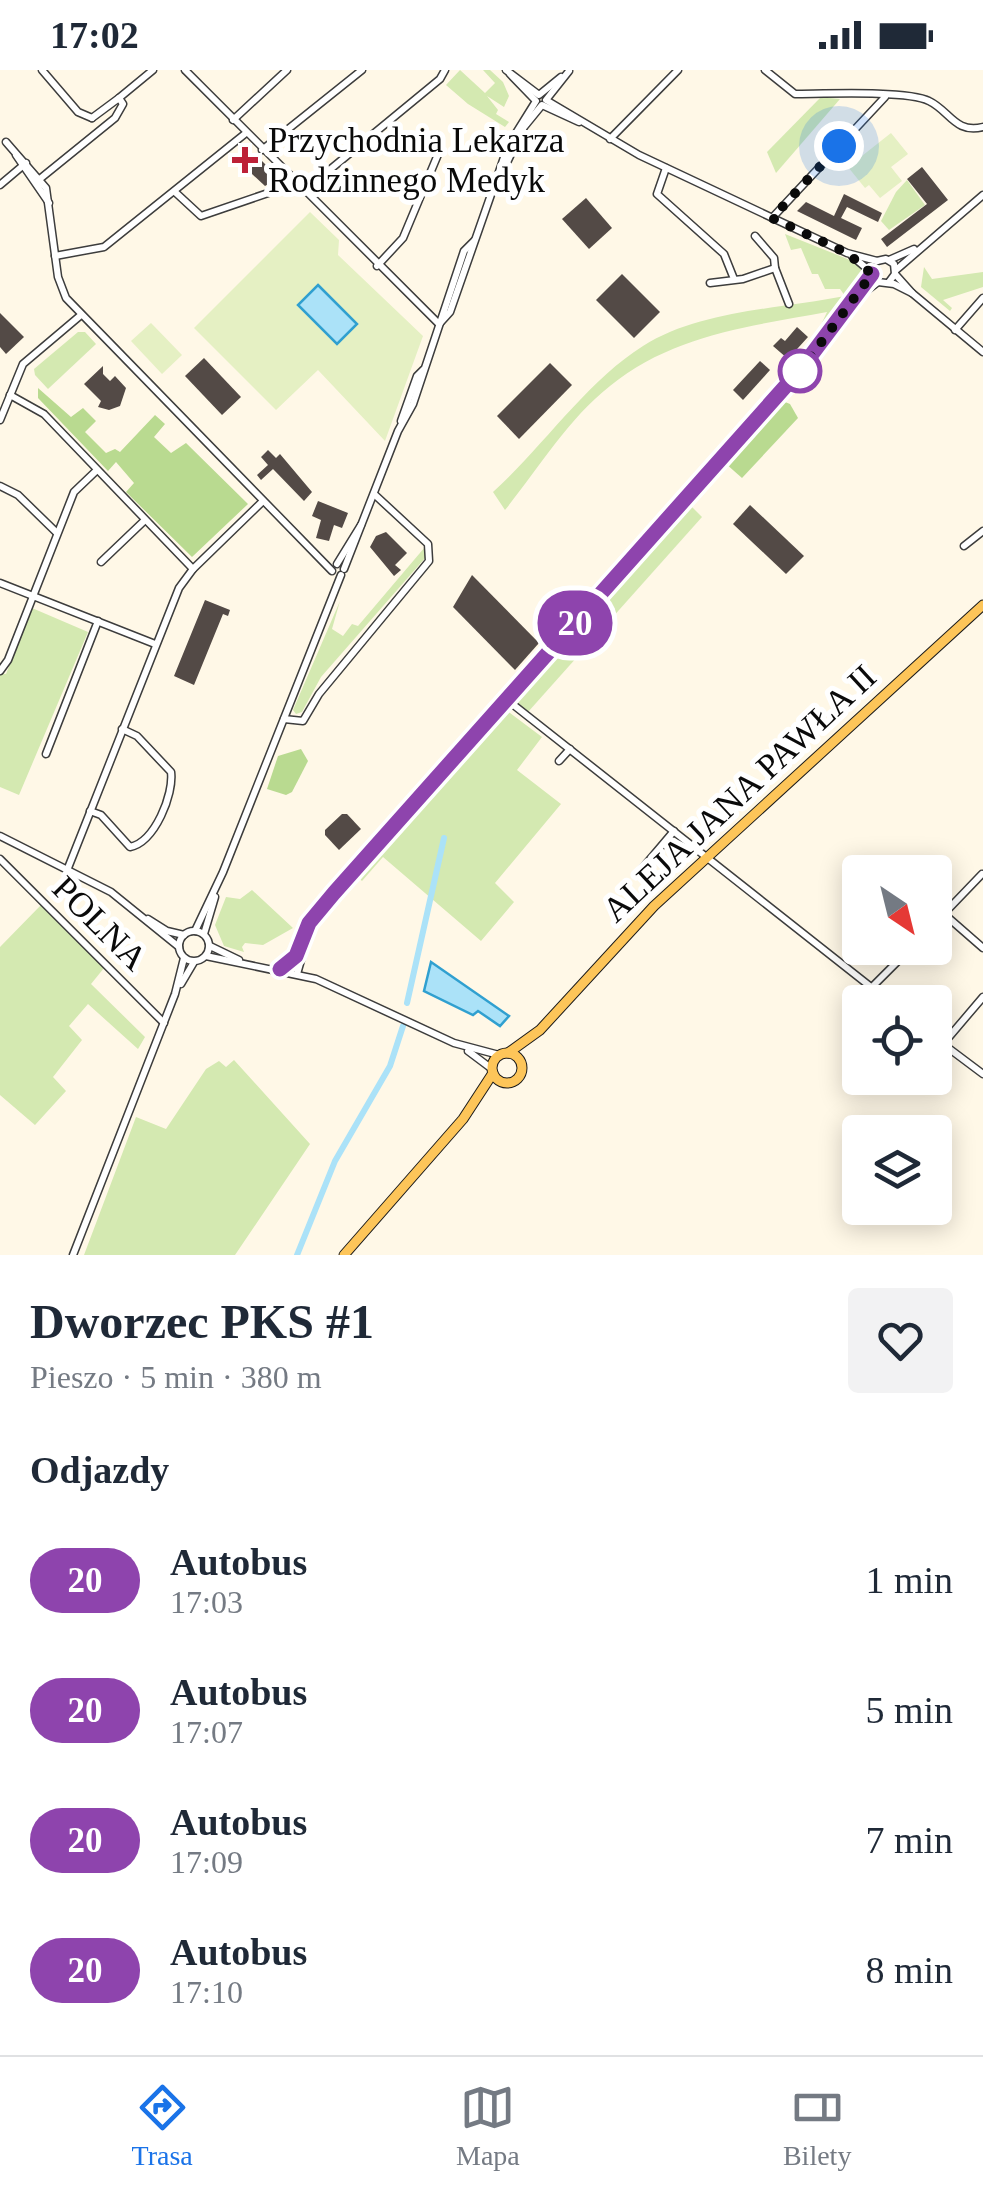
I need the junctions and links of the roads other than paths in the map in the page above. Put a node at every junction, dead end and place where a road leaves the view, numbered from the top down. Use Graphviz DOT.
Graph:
graph roads {
  1 [pos="42,70"];
  2 [pos="153,70"];
  3 [pos="185,70"];
  4 [pos="288,70"];
  5 [pos="362,70"];
  6 [pos="445,70"];
  7 [pos="678,70"];
  8 [pos="765,70"];
  9 [pos="569,71"];
  10 [pos="508,72"];
  11 [pos="886,96"];
  12 [pos="120,98"];
  13 [pos="541,100"];
  14 [pos="92,118"];
  15 [pos="233,120"];
  16 [pos="983,128"];
  17 [pos="246,133"];
  18 [pos="3,138"];
  19 [pos="90,139"];
  20 [pos="610,139"];
  21 [pos="262,150"];
  22 [pos="439,152"];
  23 [pos="25,163"];
  24 [pos="666,168"];
  25 [pos="41,178"];
  26 [pos="290,178"];
  27 [pos="0,185"];
  28 [pos="304,191"];
  29 [pos="175,192"];
  30 [pos="983,195"];
  31 [pos="50,204"];
  32 [pos="772,218"];
  33 [pos="755,236"];
  34 [pos="474,241"];
  35 [pos="919,246"];
  36 [pos="847,253"];
  37 [pos="55,256"];
  38 [pos="889,260"];
  39 [pos="876,261"];
  40 [pos="377,266"];
  41 [pos="775,268"];
  42 [pos="896,272"];
  43 [pos="871,273"];
  44 [pos="734,279"];
  45 [pos="878,282"];
  46 [pos="889,282"];
  47 [pos="710,284"];
  48 [pos="912,293"];
  49 [pos="983,298"];
  50 [pos="852,302"];
  51 [pos="789,304"];
  52 [pos="442,308"];
  53 [pos="81,315"];
  54 [pos="427,315"];
  55 [pos="439,324"];
  56 [pos="955,330"];
  57 [pos="433,342"];
  58 [pos="983,352"];
  59 [pos="10,395"];
  60 [pos="0,420"];
  61 [pos="97,470"];
  62 [pos="0,486"];
  63 [pos="374,494"];
  64 [pos="263,501"];
  65 [pos="144,520"];
  66 [pos="983,531"];
  67 [pos="57,534"];
  68 [pos="964,546"];
  69 [pos="102,562"];
  70 [pos="193,569"];
  71 [pos="337,570"];
  72 [pos="0,583"];
  73 [pos="32,595"];
  74 [pos="983,604"];
  75 [pos="98,621"];
  76 [pos="155,644"];
  77 [pos="0,671"];
  78 [pos="506,700"];
  79 [pos="284,718"];
  80 [pos="122,729"];
  81 [pos="570,749"];
  82 [pos="46,754"];
  83 [pos="559,761"];
  84 [pos="634,800"];
  85 [pos="628,808"];
  86 [pos="90,811"];
  87 [pos="674,831"];
  88 [pos="0,836"];
  89 [pos="707,858"];
  90 [pos="0,859"];
  91 [pos="68,868"];
  92 [pos="641,870"];
  93 [pos="224,872"];
  94 [pos="982,874"];
  95 [pos="952,906"];
  96 [pos="142,916"];
  97 [pos="952,921"];
  98 [pos="195,931"];
  99 [pos="204,934"];
  100 [pos="184,935"];
  101 [pos="210,946"];
  102 [pos="179,947"];
  103 [pos="301,948"];
  104 [pos="983,948"];
  105 [pos="206,956"];
  106 [pos="184,958"];
  107 [pos="194,962"];
  108 [pos="245,963"];
  109 [pos="894,965"];
  110 [pos="280,969"];
  111 [pos="296,974"];
  112 [pos="867,985"];
  113 [pos="874,985"];
  114 [pos="175,994"];
  115 [pos="983,998"];
  116 [pos="164,1023"];
  117 [pos="540,1030"];
  118 [pos="952,1034"];
  119 [pos="454,1042"];
  120 [pos="952,1051"];
  121 [pos="503,1054"];
  122 [pos="521,1064"];
  123 [pos="492,1071"];
  124 [pos="983,1074"];
  125 [pos="505,1083"];
  126 [pos="462,1119"];
  127 [pos="73,1255"];
  128 [pos="344,1255"];
  1 -- 14 [label="street"];
  2 -- 12 [label="street"];
  3 -- 15 [label="street"];
  4 -- 15 [label="street"];
  5 -- 21 [label="street"];
  6 -- 28 [label="street"];
  7 -- 20 [label="street"];
  8 -- 11 [label="street"];
  9 -- 13 [label="street"];
  10 -- 13 [label="street"];
  11 -- 16 [label="street"];
  11 -- 32 [label="street"];
  12 -- 14 [label="street"];
  12 -- 19 [label="street"];
  13 -- 20 [label="street"];
  13 -- 34 [label="street"];
  14 -- 19 [label="street"];
  15 -- 17 [label="street"];
  17 -- 21 [label="street"];
  17 -- 29 [label="street"];
  18 -- 23 [label="street"];
  19 -- 25 [label="street"];
  20 -- 24 [label="street"];
  21 -- 26 [label="street"];
  22 -- 40 [label="street"];
  23 -- 25 [label="street"];
  23 -- 27 [label="street"];
  23 -- 31 [label="street"];
  24 -- 32 [label="street"];
  24 -- 44 [label="street"];
  25 -- 31 [label="street"];
  26 -- 28 [label="street"];
  26 -- 29 [label="street"];
  28 -- 40 [label="street"];
  29 -- 37 [label="street"];
  30 -- 35 [label="street"];
  31 -- 37 [label="street"];
  32 -- 36 [label="street"];
  33 -- 41 [label="street"];
  34 -- 52 [label="street"];
  34 -- 55 [label="street"];
  35 -- 38 [label="street"];
  35 -- 42 [label="street"];
  36 -- 39 [label="street"];
  36 -- 43 [label="street"];
  37 -- 53 [label="street"];
  38 -- 39 [label="street"];
  38 -- 42 [label="street"];
  39 -- 43 [label="street"];
  40 -- 54 [label="street"];
  41 -- 44 [label="street"];
  41 -- 51 [label="street"];
  42 -- 46 [label="street"];
  42 -- 48 [label="street"];
  43 -- 45 [label="street"];
  43 -- 50 [label="street"];
  44 -- 47 [label="street"];
  45 -- 46 [label="street"];
  45 -- 50 [label="street"];
  46 -- 48 [label="street"];
  48 -- 56 [label="street"];
  49 -- 56 [label="street"];
  50 -- 78 [label="street"];
  52 -- 54 [label="street"];
  52 -- 55 [label="street"];
  53 -- 59 [label="street"];
  53 -- 64 [label="street"];
  54 -- 55 [label="street"];
  54 -- 57 [label="street"];
  55 -- 57 [label="street"];
  56 -- 58 [label="street"];
  57 -- 63 [label="street"];
  59 -- 60 [label="street"];
  59 -- 61 [label="street"];
  61 -- 65 [label="street"];
  61 -- 67 [label="street"];
  62 -- 67 [label="street"];
  63 -- 71 [label="street"];
  63 -- 79 [label="street"];
  64 -- 70 [label="street"];
  64 -- 71 [label="street"];
  65 -- 69 [label="street"];
  65 -- 70 [label="street"];
  66 -- 68 [label="street"];
  67 -- 73 [label="street"];
  70 -- 76 [label="street"];
  71 -- 79 [label="street"];
  72 -- 73 [label="street"];
  73 -- 75 [label="street"];
  73 -- 77 [label="street"];
  74 -- 89 [label="main road, ALEJA JANA PAWŁA II"];
  75 -- 76 [label="street"];
  75 -- 82 [label="street"];
  76 -- 80 [label="street"];
  78 -- 81 [label="street"];
  78 -- 103 [label="street"];
  79 -- 93 [label="street"];
  80 -- 86 [label="street"];
  80 -- 86 [label="street"];
  81 -- 83 [label="street"];
  81 -- 84 [label="street"];
  84 -- 85 [label="street"];
  84 -- 87 [label="street"];
  86 -- 91 [label="street"];
  87 -- 89 [label="street"];
  87 -- 92 [label="street"];
  88 -- 91 [label="street"];
  89 -- 112 [label="street"];
  89 -- 117 [label="main road, ALEJA JANA PAWŁA II"];
  90 -- 116 [label="street, POLNA"];
  91 -- 96 [label="street"];
  93 -- 98 [label="street"];
  93 -- 99 [label="street"];
  94 -- 95 [label="street"];
  96 -- 100 [label="street"];
  96 -- 102 [label="street"];
  97 -- 104 [label="street"];
  98 -- 99 [label="street"];
  98 -- 100 [label="street"];
  99 -- 101 [label="street"];
  100 -- 102 [label="street"];
  101 -- 105 [label="street"];
  101 -- 108 [label="street"];
  102 -- 106 [label="street"];
  103 -- 110 [label="street"];
  103 -- 111 [label="street"];
  105 -- 107 [label="street"];
  105 -- 108 [label="street"];
  106 -- 107 [label="street"];
  106 -- 114 [label="street"];
  107 -- 114 [label="street"];
  108 -- 110 [label="street"];
  109 -- 113 [label="street"];
  110 -- 111 [label="street"];
  111 -- 119 [label="street"];
  114 -- 116 [label="street"];
  115 -- 118 [label="street"];
  116 -- 127 [label="street"];
  117 -- 121 [label="main road, ALEJA JANA PAWŁA II"];
  117 -- 122 [label="main road, ALEJA JANA PAWŁA II"];
  119 -- 121 [label="street"];
  119 -- 123 [label="street"];
  120 -- 124 [label="street"];
  121 -- 122 [label="main road"];
  121 -- 123 [label="main road"];
  122 -- 125 [label="main road, ALEJA JANA PAWŁA II"];
  123 -- 125 [label="main road"];
  123 -- 126 [label="main road"];
  125 -- 126 [label="main road"];
  126 -- 128 [label="main road"];
}
